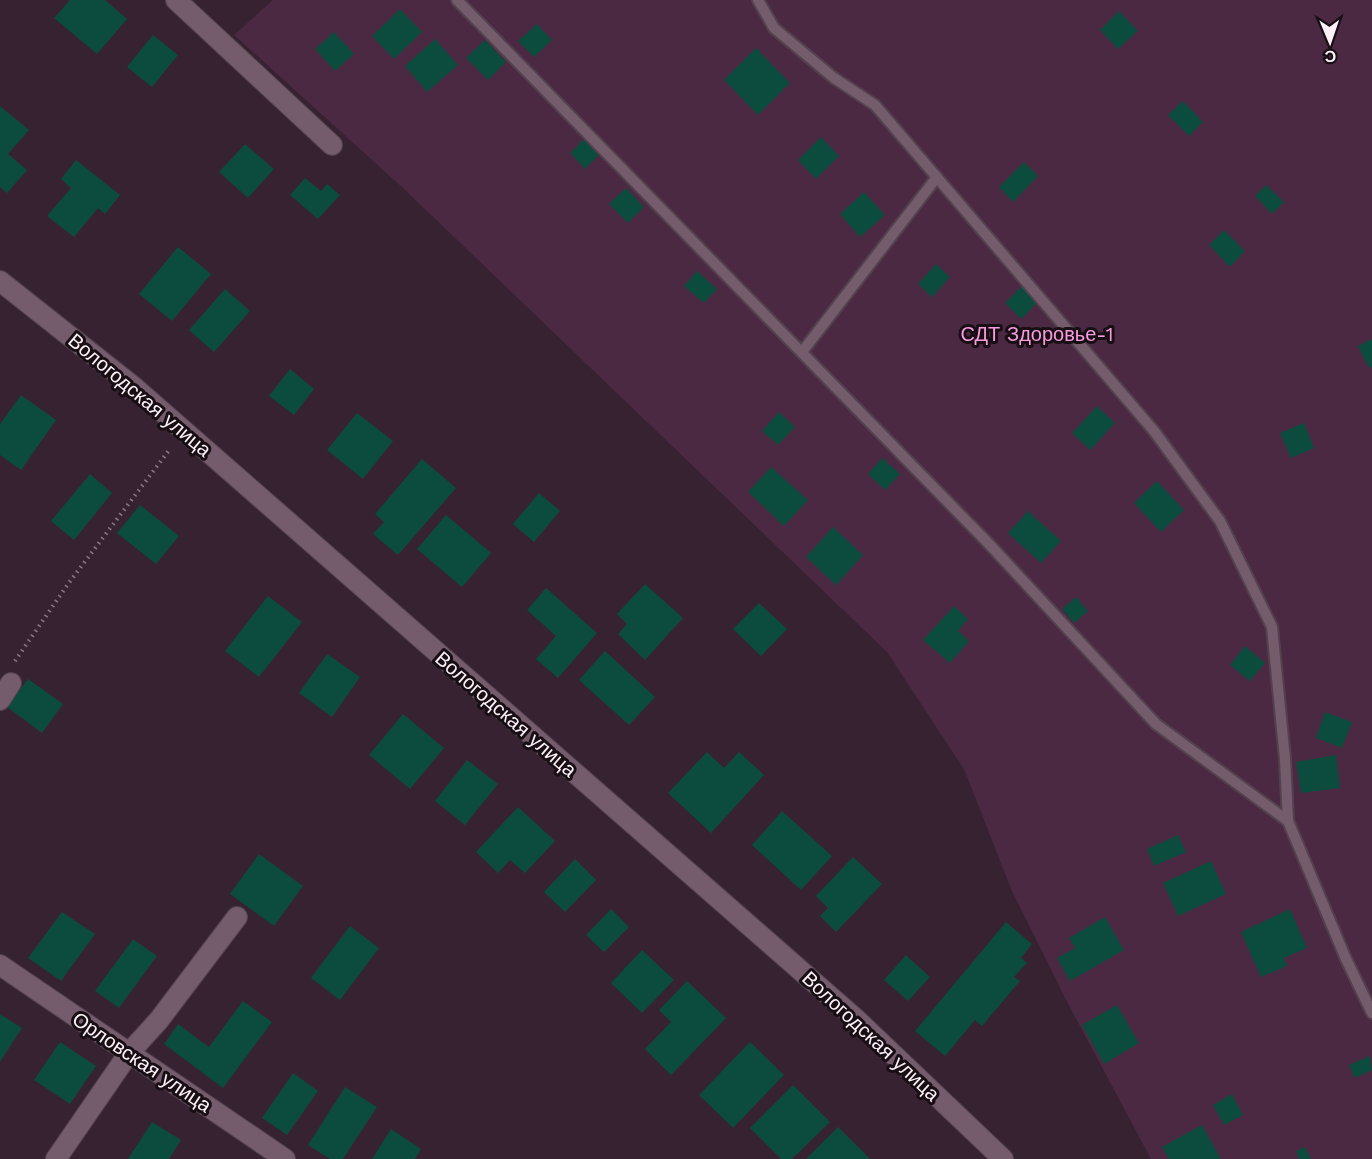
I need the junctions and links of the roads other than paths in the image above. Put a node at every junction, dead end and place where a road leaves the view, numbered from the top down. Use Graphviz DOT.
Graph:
graph roads {
  1 [pos="176,0"];
  2 [pos="457,0"];
  3 [pos="758,0"];
  4 [pos="332,145"];
  5 [pos="937,177"];
  6 [pos="0,281"];
  7 [pos="802,352"];
  8 [pos="10,683"];
  9 [pos="0,700"];
  10 [pos="1288,821"];
  11 [pos="237,917"];
  12 [pos="0,965"];
  13 [pos="1372,1013"];
  14 [pos="129,1053"];
  15 [pos="56,1159"];
  16 [pos="285,1159"];
  17 [pos="1003,1159"];
  1 -- 4 [label="street"];
  2 -- 7 [label="lane"];
  3 -- 5 [label="lane"];
  5 -- 7 [label="lane"];
  5 -- 10 [label="lane"];
  6 -- 17 [label="street, Вологодская улица"];
  7 -- 10 [label="lane"];
  8 -- 9 [label="street"];
  10 -- 13 [label="lane"];
  11 -- 14 [label="street"];
  12 -- 14 [label="street, Орловская улица"];
  14 -- 15 [label="street"];
  14 -- 16 [label="street, Орловская улица"];
}
